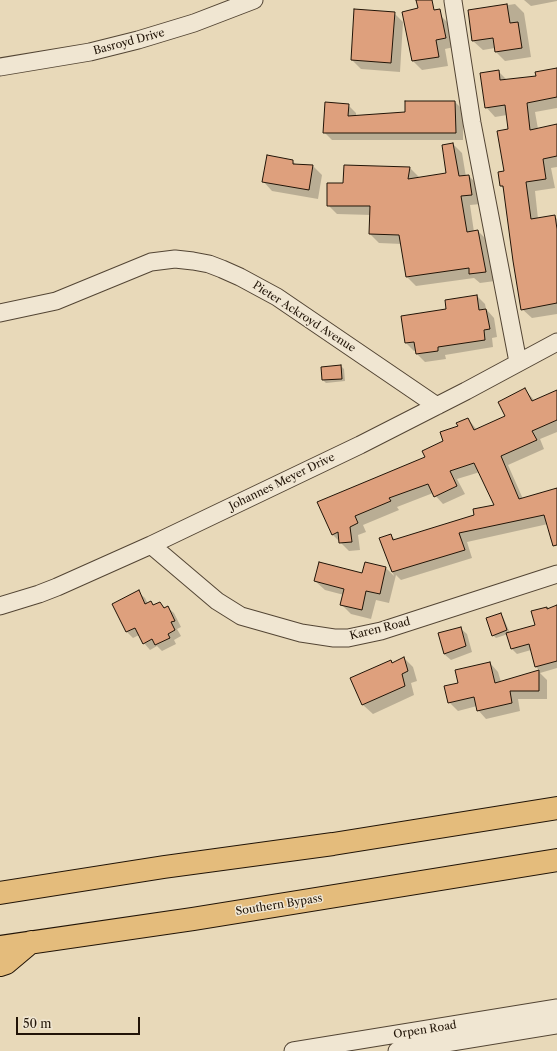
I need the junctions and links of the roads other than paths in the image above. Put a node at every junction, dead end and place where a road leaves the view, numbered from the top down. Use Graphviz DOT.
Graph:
graph roads {
  1 [pos="254,0"];
  2 [pos="453,1"];
  3 [pos="0,67"];
  4 [pos="0,313"];
  5 [pos="557,342"];
  6 [pos="518,362"];
  7 [pos="437,406"];
  8 [pos="151,545"];
  9 [pos="557,574"];
  10 [pos="0,606"];
  11 [pos="557,808"];
  12 [pos="557,860"];
  13 [pos="0,893"];
  14 [pos="31,942"];
  15 [pos="0,947"];
  16 [pos="0,965"];
  17 [pos="557,1008"];
  18 [pos="557,1025"];
  19 [pos="293,1051"];
  20 [pos="397,1051"];
  1 -- 3 [label="street, Basroyd Drive"];
  2 -- 6 [label="street"];
  4 -- 7 [label="street, Pieter Ackroyd Avenue"];
  5 -- 6 [label="street, Johannes Meyer Drive"];
  6 -- 7 [label="street, Johannes Meyer Drive"];
  7 -- 8 [label="street, Johannes Meyer Drive"];
  8 -- 9 [label="street, Karen Road"];
  8 -- 10 [label="street, Johannes Meyer Drive"];
  11 -- 13 [label="highway"];
  12 -- 14 [label="highway, Southern Bypass"];
  14 -- 15 [label="highway, Southern Bypass"];
  14 -- 16 [label="highway"];
  17 -- 19 [label="street, Orpen Road"];
  18 -- 20 [label="street, Orpen Road"];
}
